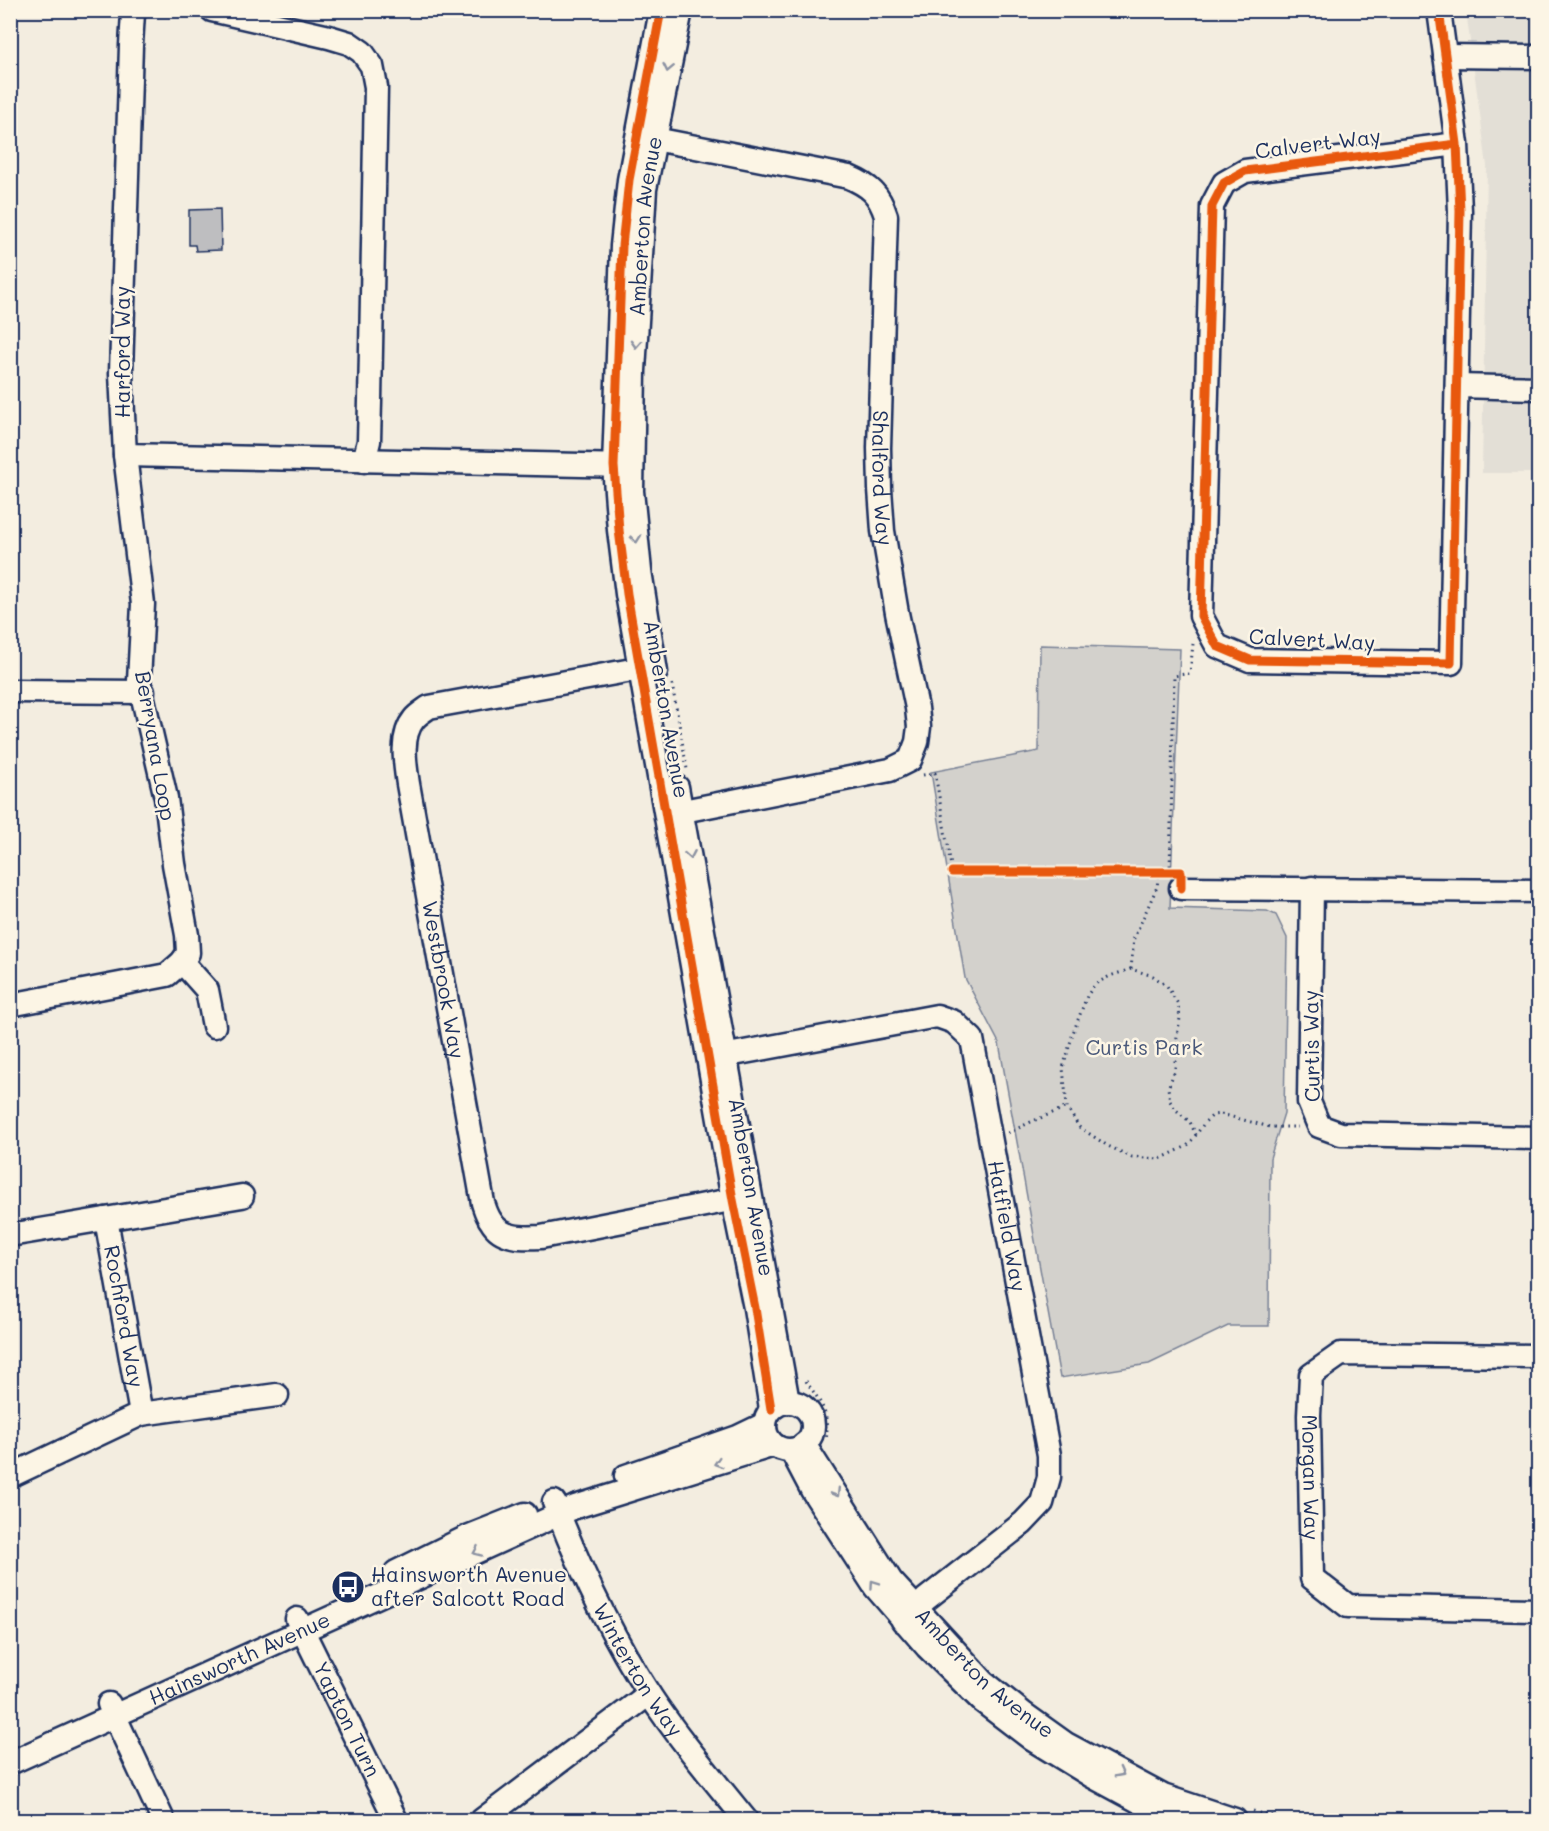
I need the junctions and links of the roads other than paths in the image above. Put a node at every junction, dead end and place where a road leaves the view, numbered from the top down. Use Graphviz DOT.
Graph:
graph roads {
  1 [pos="212,10"];
  2 [pos="661,10"];
  3 [pos="681,10"];
  4 [pos="1439,10"];
  5 [pos="134,12"];
  6 [pos="1445,56"];
  7 [pos="1539,57"];
  8 [pos="646,135"];
  9 [pos="1457,144"];
  10 [pos="1457,386"];
  11 [pos="1539,388"];
  12 [pos="125,455"];
  13 [pos="364,461"];
  14 [pos="623,466"];
  15 [pos="655,672"];
  16 [pos="10,691"];
  17 [pos="143,692"];
  18 [pos="674,812"];
  19 [pos="1176,880"];
  20 [pos="1312,888"];
  21 [pos="1539,891"];
  22 [pos="182,962"];
  23 [pos="10,1005"];
  24 [pos="214,1026"];
  25 [pos="717,1057"];
  26 [pos="1539,1138"];
  27 [pos="242,1196"];
  28 [pos="742,1198"];
  29 [pos="106,1219"];
  30 [pos="10,1235"];
  31 [pos="1539,1356"];
  32 [pos="277,1395"];
  33 [pos="775,1412"];
  34 [pos="141,1414"];
  35 [pos="790,1446"];
  36 [pos="10,1476"];
  37 [pos="556,1508"];
  38 [pos="1539,1610"];
  39 [pos="910,1615"];
  40 [pos="300,1625"];
  41 [pos="649,1694"];
  42 [pos="112,1710"];
  43 [pos="10,1749"];
  44 [pos="10,1763"];
  45 [pos="1158,1809"];
  46 [pos="1244,1816"];
  47 [pos="163,1821"];
  48 [pos="396,1821"];
  49 [pos="482,1821"];
  50 [pos="746,1821"];
  51 [pos="1183,1821"];
  1 -- 13 [label="street"];
  2 -- 8 [label="street, Amberton Avenue"];
  3 -- 8 [label="street, Amberton Avenue, one-way"];
  4 -- 6 [label="street, Calvert Way"];
  5 -- 12 [label="street, Harford Way"];
  6 -- 7 [label="street"];
  6 -- 9 [label="street, Calvert Way"];
  8 -- 14 [label="street, Amberton Avenue"];
  8 -- 18 [label="street, Shalford Way"];
  9 -- 10 [label="street, Calvert Way"];
  9 -- 10 [label="street, Calvert Way"];
  10 -- 11 [label="street"];
  12 -- 13 [label="street"];
  12 -- 17 [label="street, Berryana Loop"];
  13 -- 14 [label="street"];
  14 -- 15 [label="street, Amberton Avenue"];
  15 -- 18 [label="street, Amberton Avenue"];
  15 -- 28 [label="street, Westbrook Way"];
  16 -- 17 [label="street"];
  17 -- 22 [label="street, Berryana Loop"];
  18 -- 25 [label="street, Amberton Avenue"];
  19 -- 20 [label="street"];
  20 -- 21 [label="street"];
  20 -- 26 [label="street, Curtis Way"];
  22 -- 23 [label="street"];
  22 -- 24 [label="street"];
  25 -- 28 [label="street, Amberton Avenue"];
  25 -- 39 [label="street, Hatfield Way"];
  27 -- 29 [label="street, Rochford Way"];
  28 -- 33 [label="street, Amberton Avenue"];
  29 -- 30 [label="street, Rochford Way"];
  29 -- 34 [label="street, Rochford Way"];
  31 -- 38 [label="street, Morgan Way"];
  32 -- 34 [label="street, Rochford Way"];
  33 -- 35 [label="street"];
  33 -- 35 [label="street"];
  33 -- 37 [label="street, Hainsworth Avenue"];
  34 -- 36 [label="street, Rochford Way"];
  35 -- 37 [label="street, Hainsworth Avenue, one-way"];
  35 -- 39 [label="street, Amberton Avenue"];
  37 -- 40 [label="street, Hainsworth Avenue"];
  37 -- 41 [label="street, Winterton Way"];
  39 -- 45 [label="street, Amberton Avenue"];
  40 -- 42 [label="street, Hainsworth Avenue"];
  40 -- 48 [label="street, Yapton Turn"];
  41 -- 49 [label="street"];
  41 -- 50 [label="street, Winterton Way"];
  42 -- 43 [label="street, Hainsworth Avenue"];
  42 -- 44 [label="street, Hainsworth Avenue"];
  42 -- 47 [label="street"];
  45 -- 46 [label="street, Amberton Avenue"];
  45 -- 51 [label="street, Amberton Avenue"];
}
